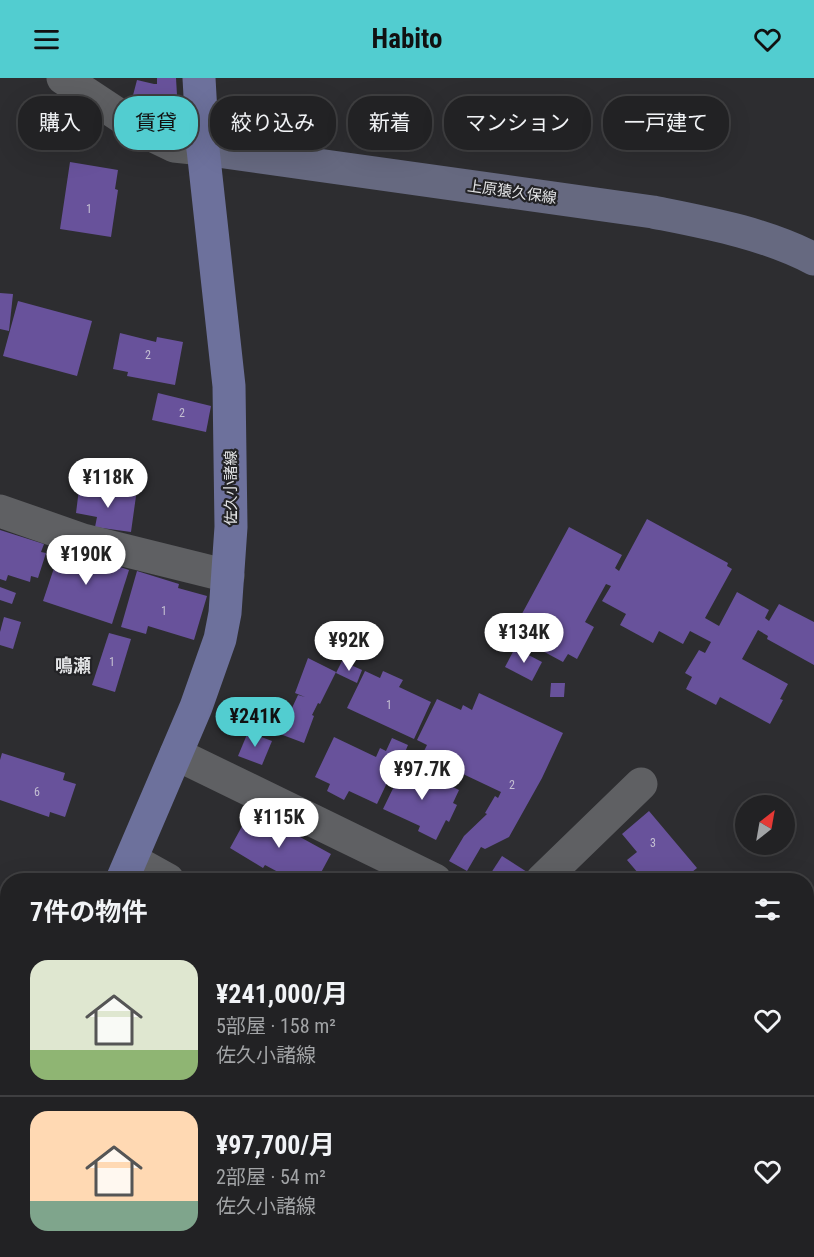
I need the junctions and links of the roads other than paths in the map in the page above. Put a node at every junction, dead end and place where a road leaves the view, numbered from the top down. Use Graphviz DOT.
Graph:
graph roads {
  1 [pos="63,78"];
  2 [pos="199,78"];
  3 [pos="203,149"];
  4 [pos="814,259"];
  5 [pos="0,511"];
  6 [pos="228,576"];
  7 [pos="176,754"];
  8 [pos="641,784"];
  9 [pos="127,870"];
  10 [pos="421,873"];
  11 [pos="549,873"];
  1 -- 3 [label="street"];
  2 -- 3 [label="main road, 佐久小諸線"];
  3 -- 4 [label="main road, 上原猿久保線"];
  3 -- 6 [label="main road, 佐久小諸線"];
  5 -- 6 [label="street"];
  6 -- 7 [label="main road, 佐久小諸線"];
  7 -- 9 [label="main road, 佐久小諸線"];
  7 -- 10 [label="street"];
  8 -- 11 [label="street"];
}
